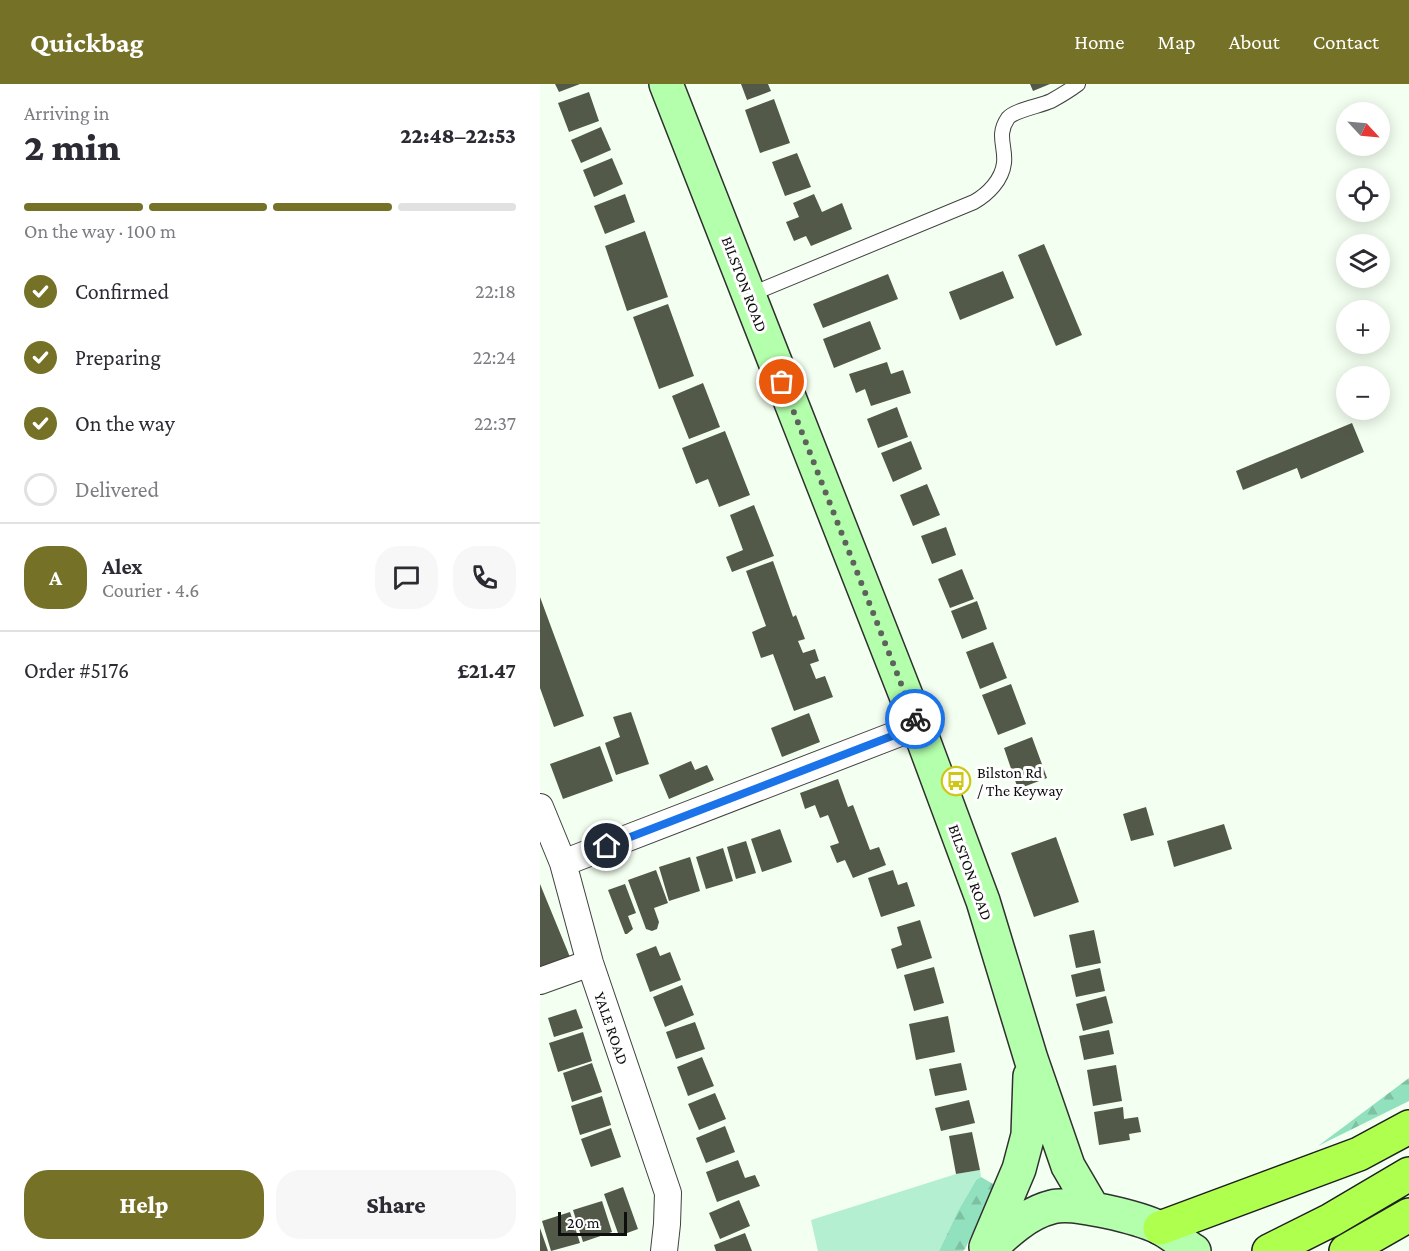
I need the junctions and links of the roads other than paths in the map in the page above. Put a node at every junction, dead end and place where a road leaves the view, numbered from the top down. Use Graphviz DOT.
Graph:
graph roads {
  1 [pos="666,84"];
  2 [pos="1078,84"];
  3 [pos="749,295"];
  4 [pos="918,726"];
  5 [pos="540,807"];
  6 [pos="563,863"];
  7 [pos="590,963"];
  8 [pos="540,981"];
  9 [pos="1031,1059"];
  10 [pos="1409,1127"];
  11 [pos="1409,1174"];
  12 [pos="1092,1207"];
  13 [pos="1409,1215"];
  14 [pos="1160,1228"];
  15 [pos="664,1251"];
  16 [pos="986,1251"];
  17 [pos="1194,1251"];
  18 [pos="1269,1251"];
  19 [pos="1346,1251"];
  1 -- 3 [label="main road, BILSTON ROAD"];
  2 -- 3 [label="lane"];
  3 -- 4 [label="main road, BILSTON ROAD"];
  4 -- 6 [label="street"];
  4 -- 9 [label="main road, BILSTON ROAD"];
  5 -- 6 [label="street, YALE ROAD"];
  6 -- 7 [label="street, YALE ROAD"];
  7 -- 8 [label="street"];
  7 -- 15 [label="street, YALE ROAD"];
  9 -- 12 [label="main road, BILSTON ROAD"];
  9 -- 16 [label="main road, BILSTON ROAD"];
  10 -- 14 [label="highway"];
  11 -- 18 [label="highway"];
  12 -- 14 [label="main road"];
  12 -- 16 [label="main road"];
  13 -- 19 [label="highway"];
  14 -- 17 [label="main road"];
}
